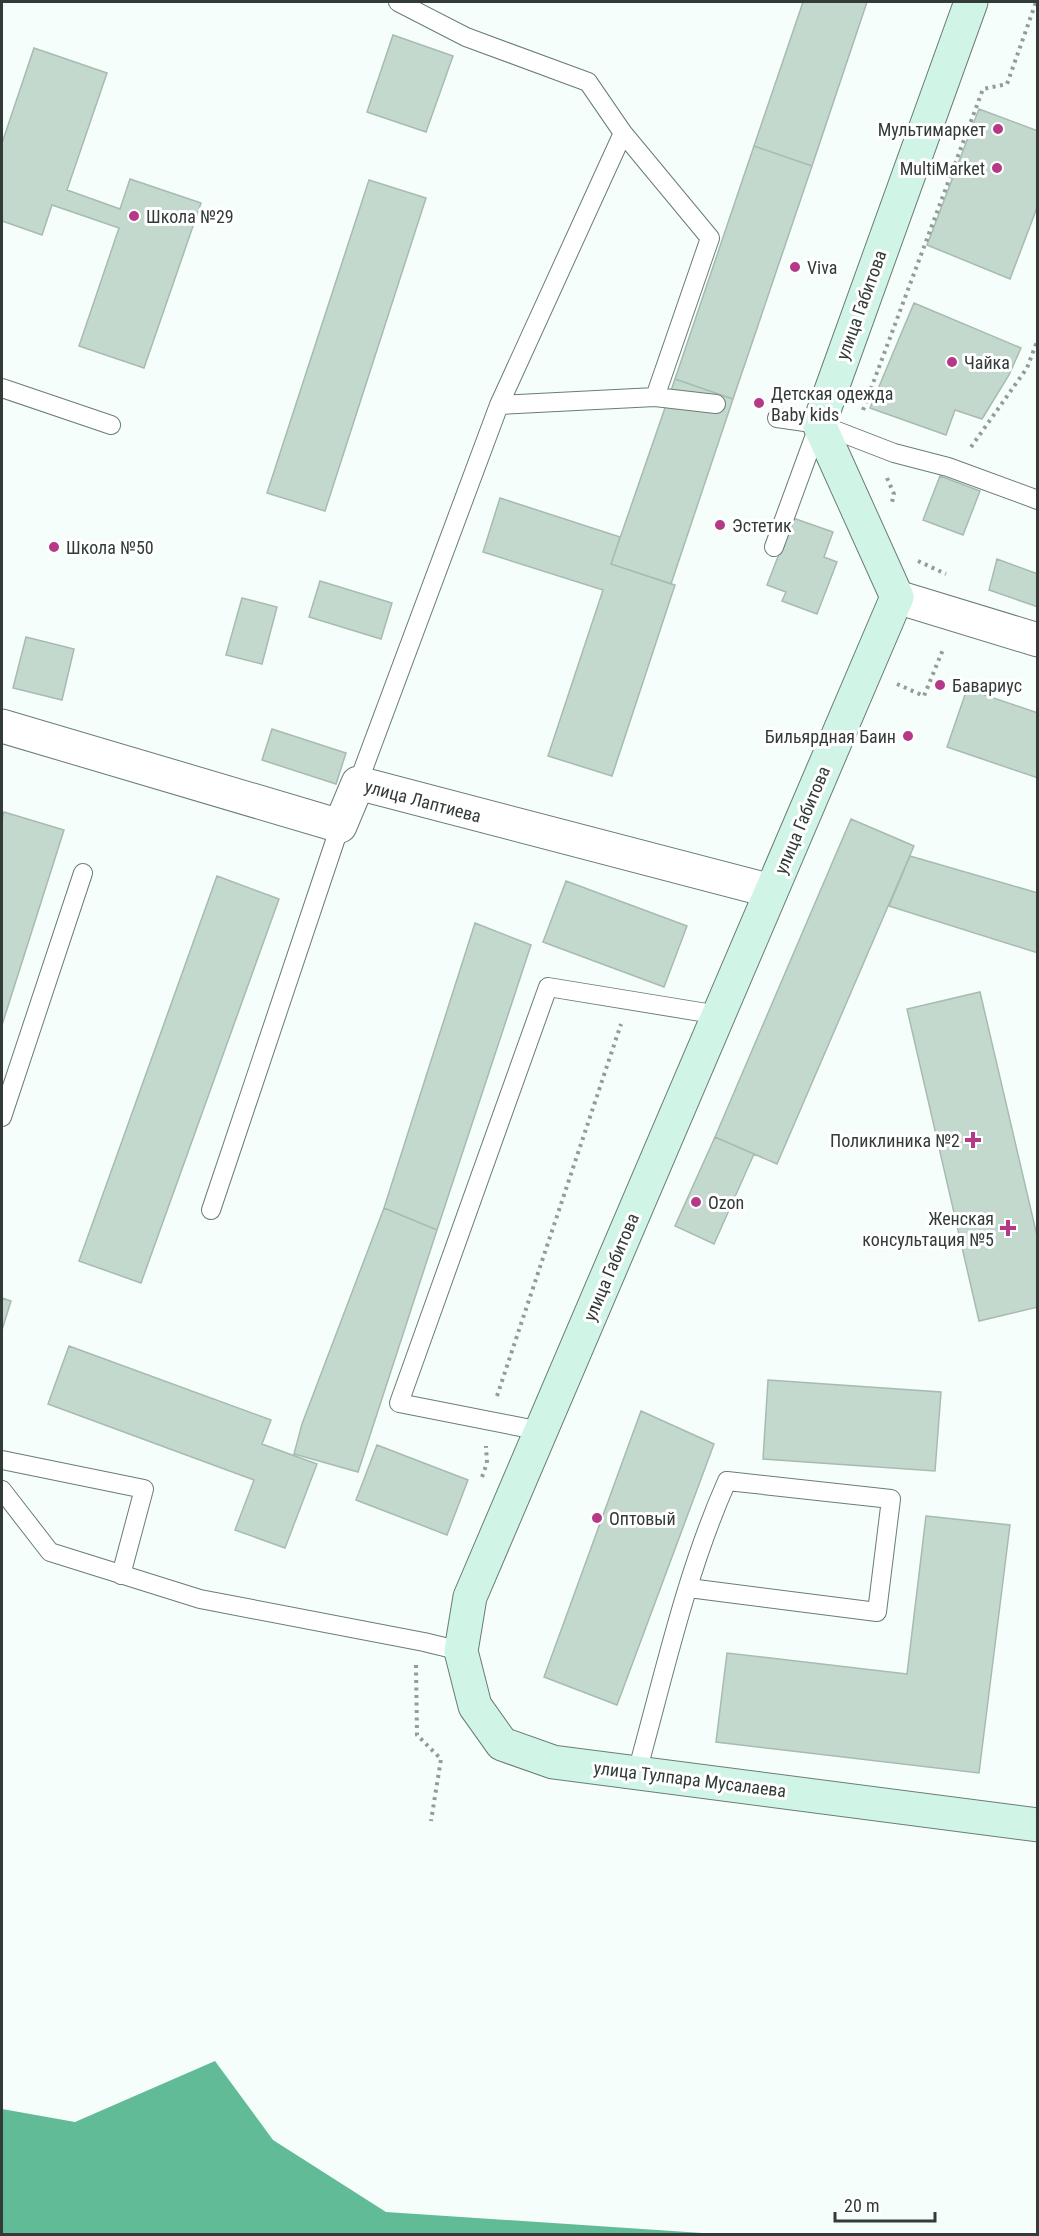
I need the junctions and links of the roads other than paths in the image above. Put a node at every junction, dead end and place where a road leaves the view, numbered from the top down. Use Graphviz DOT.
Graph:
graph roads {
  1 [pos="398,2"];
  2 [pos="971,2"];
  3 [pos="622,133"];
  4 [pos="2,388"];
  5 [pos="655,397"];
  6 [pos="716,404"];
  7 [pos="499,405"];
  8 [pos="777,418"];
  9 [pos="819,424"];
  10 [pos="111,425"];
  11 [pos="1038,500"];
  12 [pos="774,547"];
  13 [pos="897,597"];
  14 [pos="1038,640"];
  15 [pos="2,726"];
  16 [pos="358,783"];
  17 [pos="340,826"];
  18 [pos="83,873"];
  19 [pos="771,891"];
  20 [pos="719,1015"];
  21 [pos="2,1117"];
  22 [pos="211,1210"];
  23 [pos="541,1431"];
  24 [pos="2,1460"];
  25 [pos="2,1490"];
  26 [pos="121,1575"];
  27 [pos="689,1588"];
  28 [pos="470,1597"];
  29 [pos="461,1652"];
  30 [pos="637,1772"];
  31 [pos="1038,1825"];
  1 -- 3 [label="lane"];
  2 -- 9 [label="street, улица Габитова"];
  3 -- 5 [label="lane"];
  3 -- 7 [label="lane"];
  4 -- 10 [label="lane"];
  5 -- 6 [label="lane"];
  5 -- 7 [label="lane"];
  7 -- 16 [label="lane"];
  8 -- 9 [label="lane"];
  9 -- 11 [label="lane"];
  9 -- 12 [label="lane"];
  9 -- 13 [label="street"];
  13 -- 14 [label="street"];
  13 -- 19 [label="street, улица Габитова"];
  15 -- 17 [label="street"];
  16 -- 17 [label="street, улица Лаптиева"];
  16 -- 19 [label="street, улица Лаптиева"];
  17 -- 22 [label="lane"];
  18 -- 21 [label="lane"];
  19 -- 20 [label="street, улица Габитова"];
  20 -- 23 [label="street, улица Габитова"];
  20 -- 23 [label="lane"];
  23 -- 28 [label="street, улица Габитова"];
  24 -- 26 [label="lane"];
  25 -- 26 [label="lane"];
  26 -- 29 [label="lane"];
  27 -- 27 [label="lane"];
  27 -- 30 [label="lane"];
  28 -- 29 [label="street, улица Тулпара Мусалаева"];
  29 -- 30 [label="street, улица Тулпара Мусалаева"];
  30 -- 31 [label="street, улица Тулпара Мусалаева"];
}
